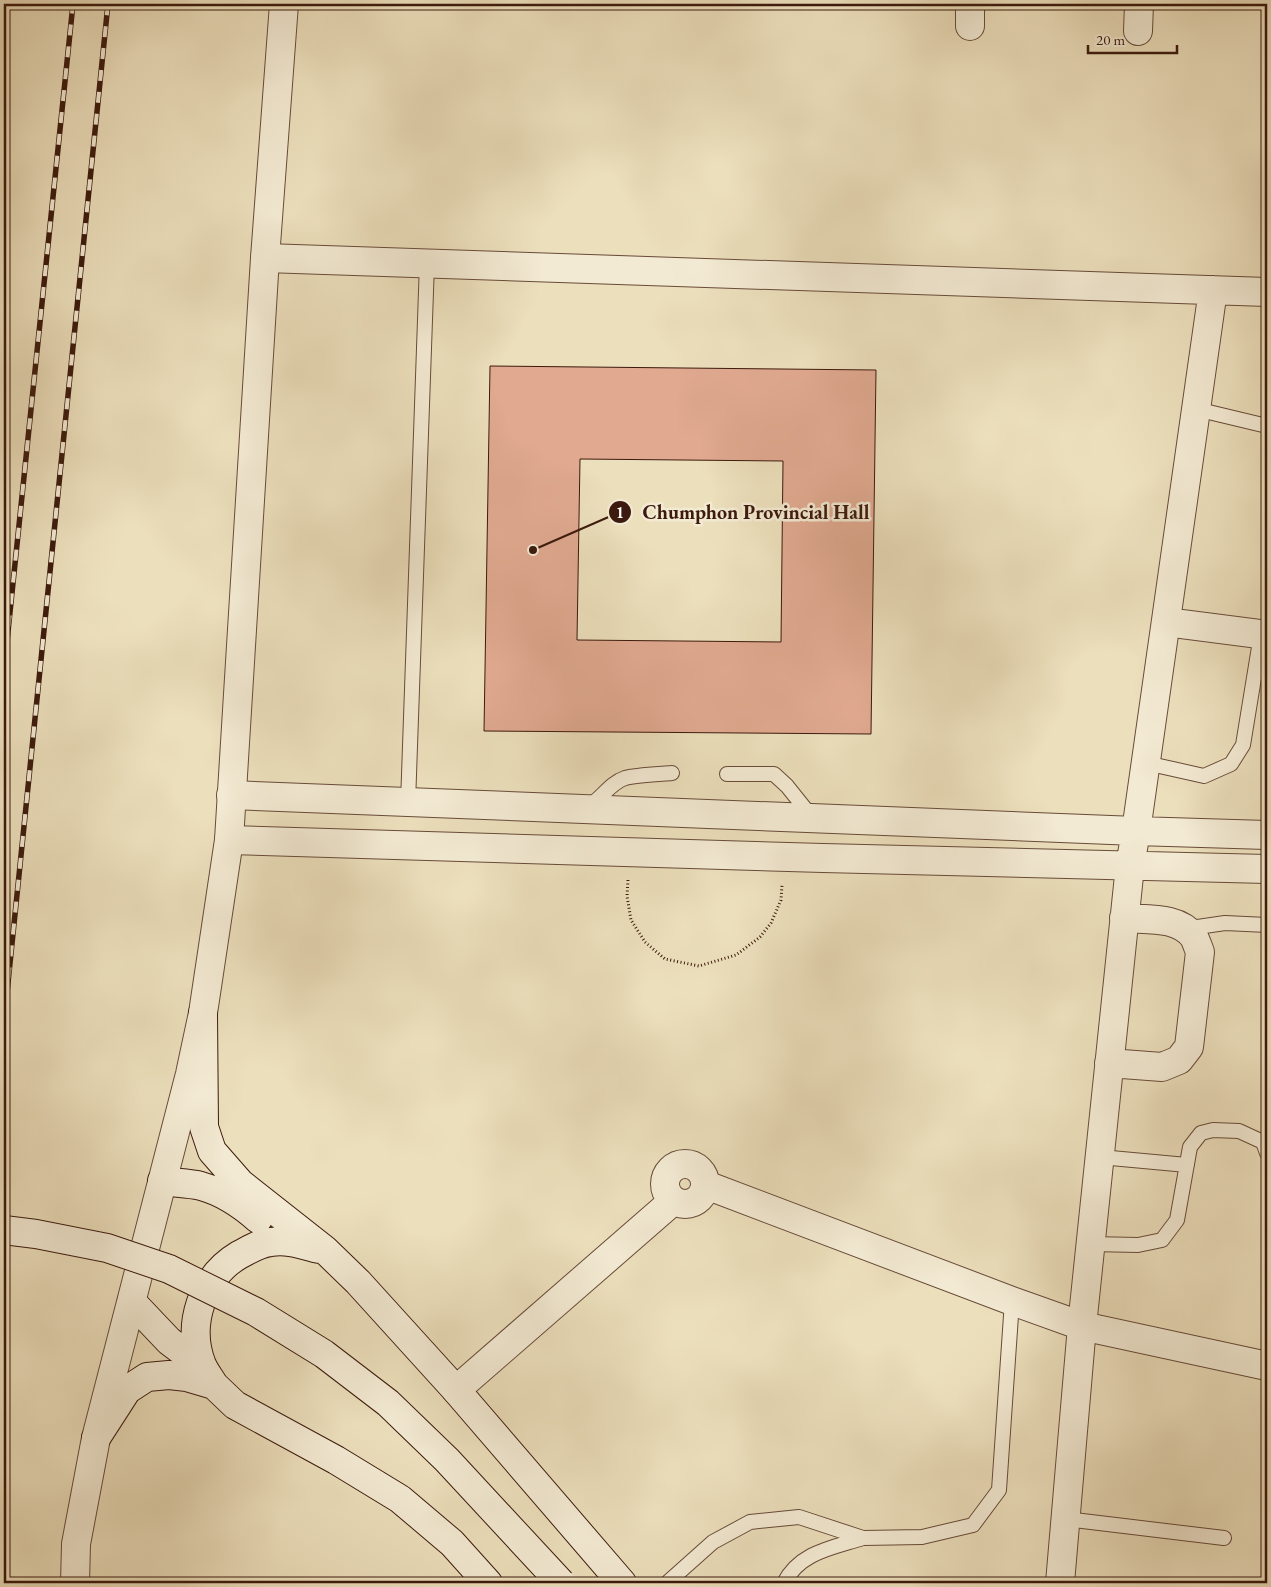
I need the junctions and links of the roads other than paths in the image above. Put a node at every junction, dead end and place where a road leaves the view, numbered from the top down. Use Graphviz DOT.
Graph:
graph roads {
  1 [pos="284,4"];
  2 [pos="1139,4"];
  3 [pos="1138,31"];
  4 [pos="265,258"];
  5 [pos="427,263"];
  6 [pos="1213,290"];
  7 [pos="1267,292"];
  8 [pos="1196,409"];
  9 [pos="1267,426"];
  10 [pos="1166,622"];
  11 [pos="1264,635"];
  12 [pos="1146,763"];
  13 [pos="672,772"];
  14 [pos="727,774"];
  15 [pos="230,796"];
  16 [pos="408,803"];
  17 [pos="583,810"];
  18 [pos="825,819"];
  19 [pos="1136,832"];
  20 [pos="1267,835"];
  21 [pos="228,840"];
  22 [pos="823,858"];
  23 [pos="1130,866"];
  24 [pos="1267,869"];
  25 [pos="1124,918"];
  26 [pos="1267,925"];
  27 [pos="1184,928"];
  28 [pos="203,1013"];
  29 [pos="1109,1063"];
  30 [pos="1267,1153"];
  31 [pos="1100,1157"];
  32 [pos="1187,1165"];
  33 [pos="162,1181"];
  34 [pos="4,1230"];
  35 [pos="285,1240"];
  36 [pos="1091,1244"];
  37 [pos="325,1250"];
  38 [pos="1012,1301"];
  39 [pos="132,1302"];
  40 [pos="1082,1326"];
  41 [pos="1267,1366"];
  42 [pos="208,1375"];
  43 [pos="456,1390"];
  44 [pos="96,1438"];
  45 [pos="1066,1519"];
  46 [pos="863,1538"];
  47 [pos="1224,1538"];
  48 [pos="75,1583"];
  49 [pos="488,1583"];
  50 [pos="561,1583"];
  51 [pos="622,1583"];
  52 [pos="667,1583"];
  53 [pos="784,1583"];
  54 [pos="1060,1583"];
  1 -- 4 [label="street"];
  2 -- 3 [label="street"];
  4 -- 5 [label="street"];
  4 -- 15 [label="street"];
  5 -- 6 [label="street"];
  5 -- 16 [label="lane"];
  6 -- 7 [label="street"];
  6 -- 8 [label="street"];
  8 -- 9 [label="lane"];
  8 -- 10 [label="street"];
  10 -- 11 [label="street"];
  10 -- 12 [label="street"];
  11 -- 12 [label="lane"];
  12 -- 19 [label="street"];
  13 -- 17 [label="lane"];
  14 -- 18 [label="lane"];
  15 -- 16 [label="street"];
  15 -- 21 [label="street"];
  16 -- 17 [label="street"];
  17 -- 18 [label="street"];
  18 -- 19 [label="street"];
  18 -- 22 [label="street"];
  19 -- 20 [label="street"];
  19 -- 23 [label="street"];
  21 -- 22 [label="street"];
  21 -- 28 [label="street"];
  22 -- 23 [label="street"];
  23 -- 24 [label="street"];
  23 -- 25 [label="street"];
  25 -- 27 [label="street"];
  25 -- 29 [label="street"];
  26 -- 27 [label="lane"];
  27 -- 29 [label="street"];
  28 -- 33 [label="street"];
  28 -- 37 [label="street"];
  29 -- 31 [label="street"];
  30 -- 32 [label="lane"];
  31 -- 32 [label="lane"];
  31 -- 36 [label="street"];
  32 -- 36 [label="lane"];
  33 -- 35 [label="street"];
  33 -- 39 [label="street"];
  34 -- 50 [label="street, bridge"];
  35 -- 37 [label="street"];
  35 -- 42 [label="street"];
  36 -- 40 [label="street"];
  37 -- 43 [label="street"];
  38 -- 40 [label="street"];
  38 -- 43 [label="street"];
  38 -- 46 [label="lane"];
  39 -- 42 [label="street"];
  39 -- 44 [label="street"];
  40 -- 41 [label="street"];
  40 -- 45 [label="street"];
  42 -- 44 [label="street"];
  42 -- 49 [label="street"];
  43 -- 51 [label="street"];
  44 -- 48 [label="street"];
  45 -- 47 [label="lane"];
  45 -- 54 [label="street"];
  46 -- 52 [label="lane"];
  46 -- 53 [label="lane"];
}
